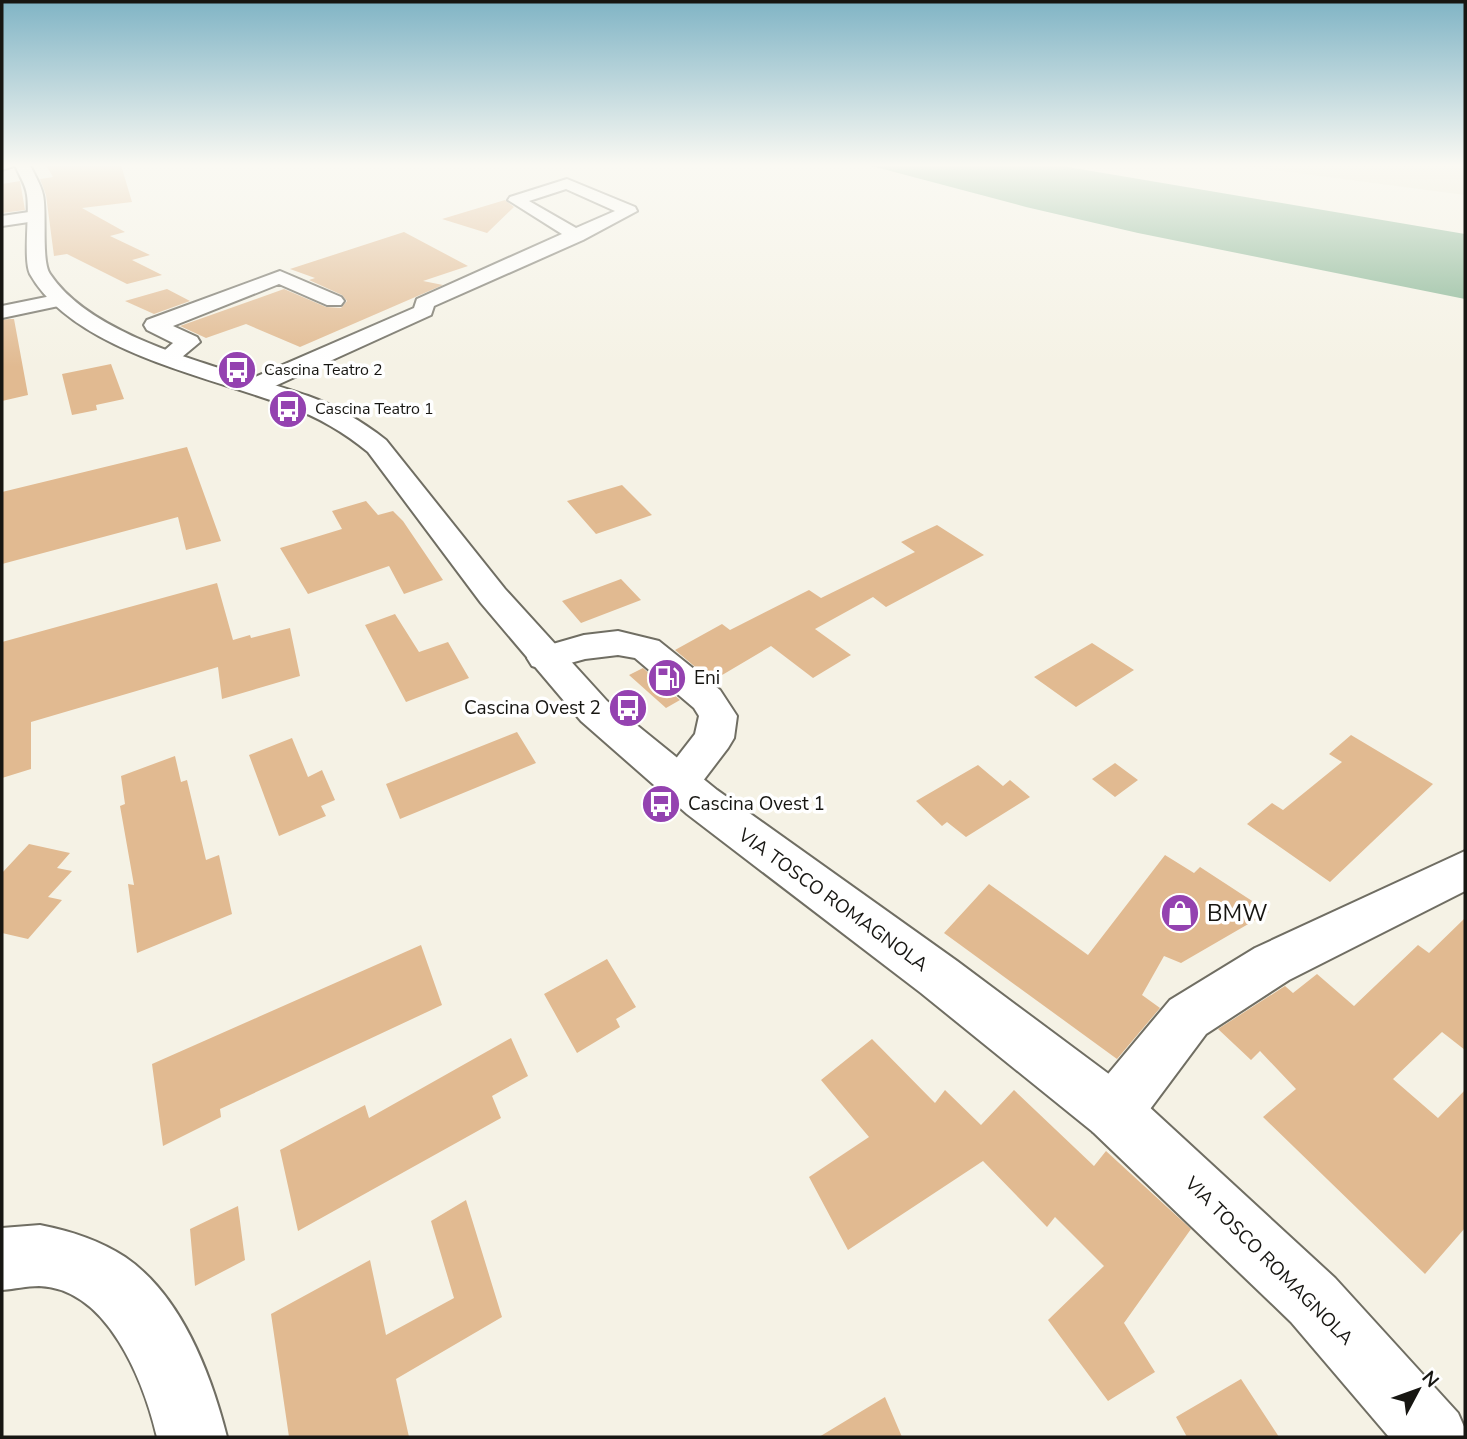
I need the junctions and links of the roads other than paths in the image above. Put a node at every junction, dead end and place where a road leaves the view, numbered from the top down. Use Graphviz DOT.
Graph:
graph roads {
  1 [pos="24,232"];
  2 [pos="570,232"];
  3 [pos="586,232"];
  4 [pos="577,236"];
  5 [pos="61,300"];
  6 [pos="334,301"];
  7 [pos="2,312"];
  8 [pos="168,356"];
  9 [pos="255,386"];
  10 [pos="545,658"];
  11 [pos="678,783"];
  12 [pos="1465,870"];
  13 [pos="1113,1112"];
  14 [pos="2,1259"];
  15 [pos="192,1437"];
  16 [pos="1434,1437"];
  1 -- 5 [label="main road, VIA TOSCO ROMAGNOLA"];
  2 -- 4 [label="main road"];
  3 -- 4 [label="main road"];
  4 -- 9 [label="main road"];
  5 -- 7 [label="main road"];
  5 -- 8 [label="main road, VIA TOSCO ROMAGNOLA"];
  6 -- 8 [label="main road"];
  8 -- 9 [label="main road, VIA TOSCO ROMAGNOLA"];
  9 -- 10 [label="main road, VIA TOSCO ROMAGNOLA"];
  10 -- 11 [label="main road, VIA TOSCO ROMAGNOLA"];
  10 -- 11 [label="main road"];
  11 -- 13 [label="main road, VIA TOSCO ROMAGNOLA"];
  12 -- 13 [label="main road"];
  13 -- 16 [label="main road, VIA TOSCO ROMAGNOLA"];
  14 -- 15 [label="main road"];
}
